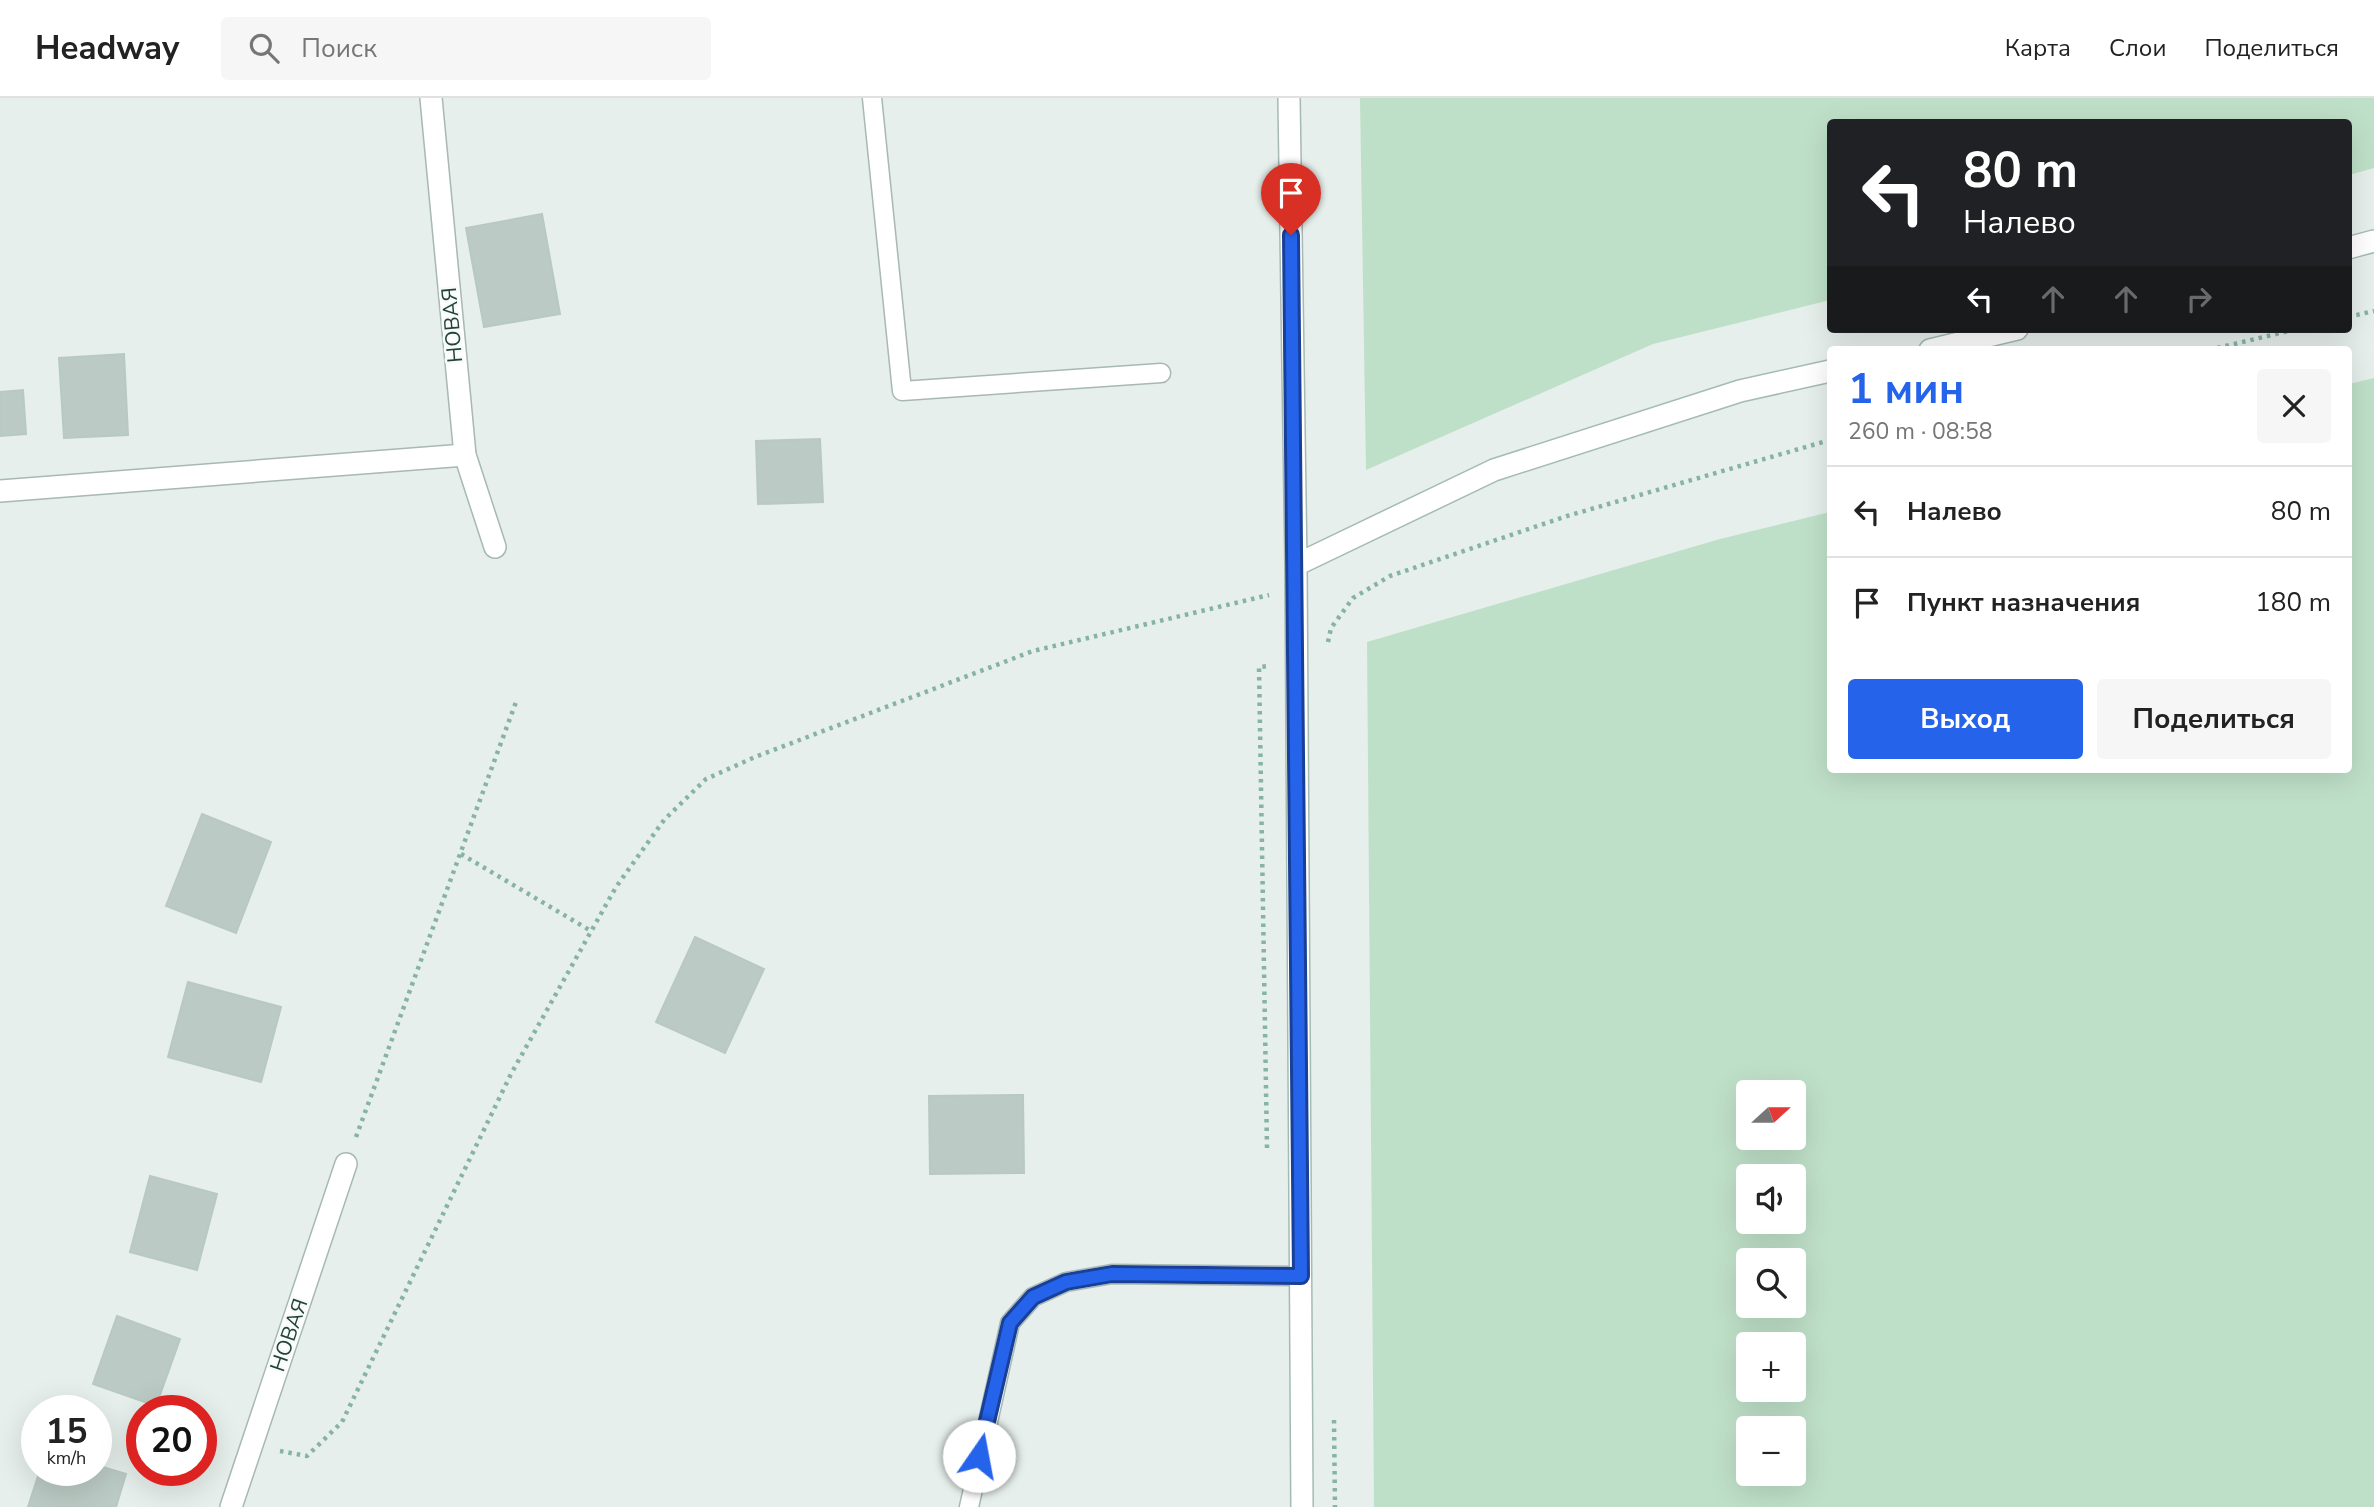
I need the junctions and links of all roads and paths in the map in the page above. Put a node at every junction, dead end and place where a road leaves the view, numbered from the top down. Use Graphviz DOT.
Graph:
graph roads {
  1 [pos="431,98"];
  2 [pos="872,98"];
  3 [pos="1289,98"];
  4 [pos="2374,241"];
  5 [pos="2352,246"];
  6 [pos="2374,311"];
  7 [pos="2352,316"];
  8 [pos="2000,333"];
  9 [pos="2280,333"];
  10 [pos="1947,346"];
  11 [pos="2226,346"];
  12 [pos="1161,373"];
  13 [pos="1827,373"];
  14 [pos="1827,441"];
  15 [pos="465,455"];
  16 [pos="0,491"];
  17 [pos="495,547"];
  18 [pos="1296,565"];
  19 [pos="1297,588"];
  20 [pos="1327,647"];
  21 [pos="516,702"];
  22 [pos="461,854"];
  23 [pos="591,931"];
  24 [pos="346,1164"];
  25 [pos="1301,1276"];
  26 [pos="1334,1409"];
  27 [pos="252,1446"];
  28 [pos="231,1507"];
  29 [pos="968,1507"];
  30 [pos="1302,1507"];
  31 [pos="1335,1507"];
  1 -- 15 [label="street, НОВАЯ"];
  2 -- 12 [label="lane"];
  3 -- 18 [label="street"];
  4 -- 5 [label="street"];
  6 -- 7 [label="path"];
  8 -- 10 [label="street"];
  9 -- 11 [label="path"];
  13 -- 18 [label="street"];
  14 -- 20 [label="path"];
  15 -- 16 [label="street"];
  15 -- 17 [label="street, НОВАЯ"];
  18 -- 19 [label="street"];
  19 -- 23 [label="path"];
  19 -- 25 [label="street"];
  21 -- 22 [label="path"];
  22 -- 23 [label="path"];
  22 -- 24 [label="path"];
  23 -- 27 [label="path"];
  24 -- 27 [label="street, НОВАЯ"];
  25 -- 29 [label="lane"];
  25 -- 30 [label="street"];
  26 -- 31 [label="path"];
  27 -- 28 [label="street, НОВАЯ"];
}
